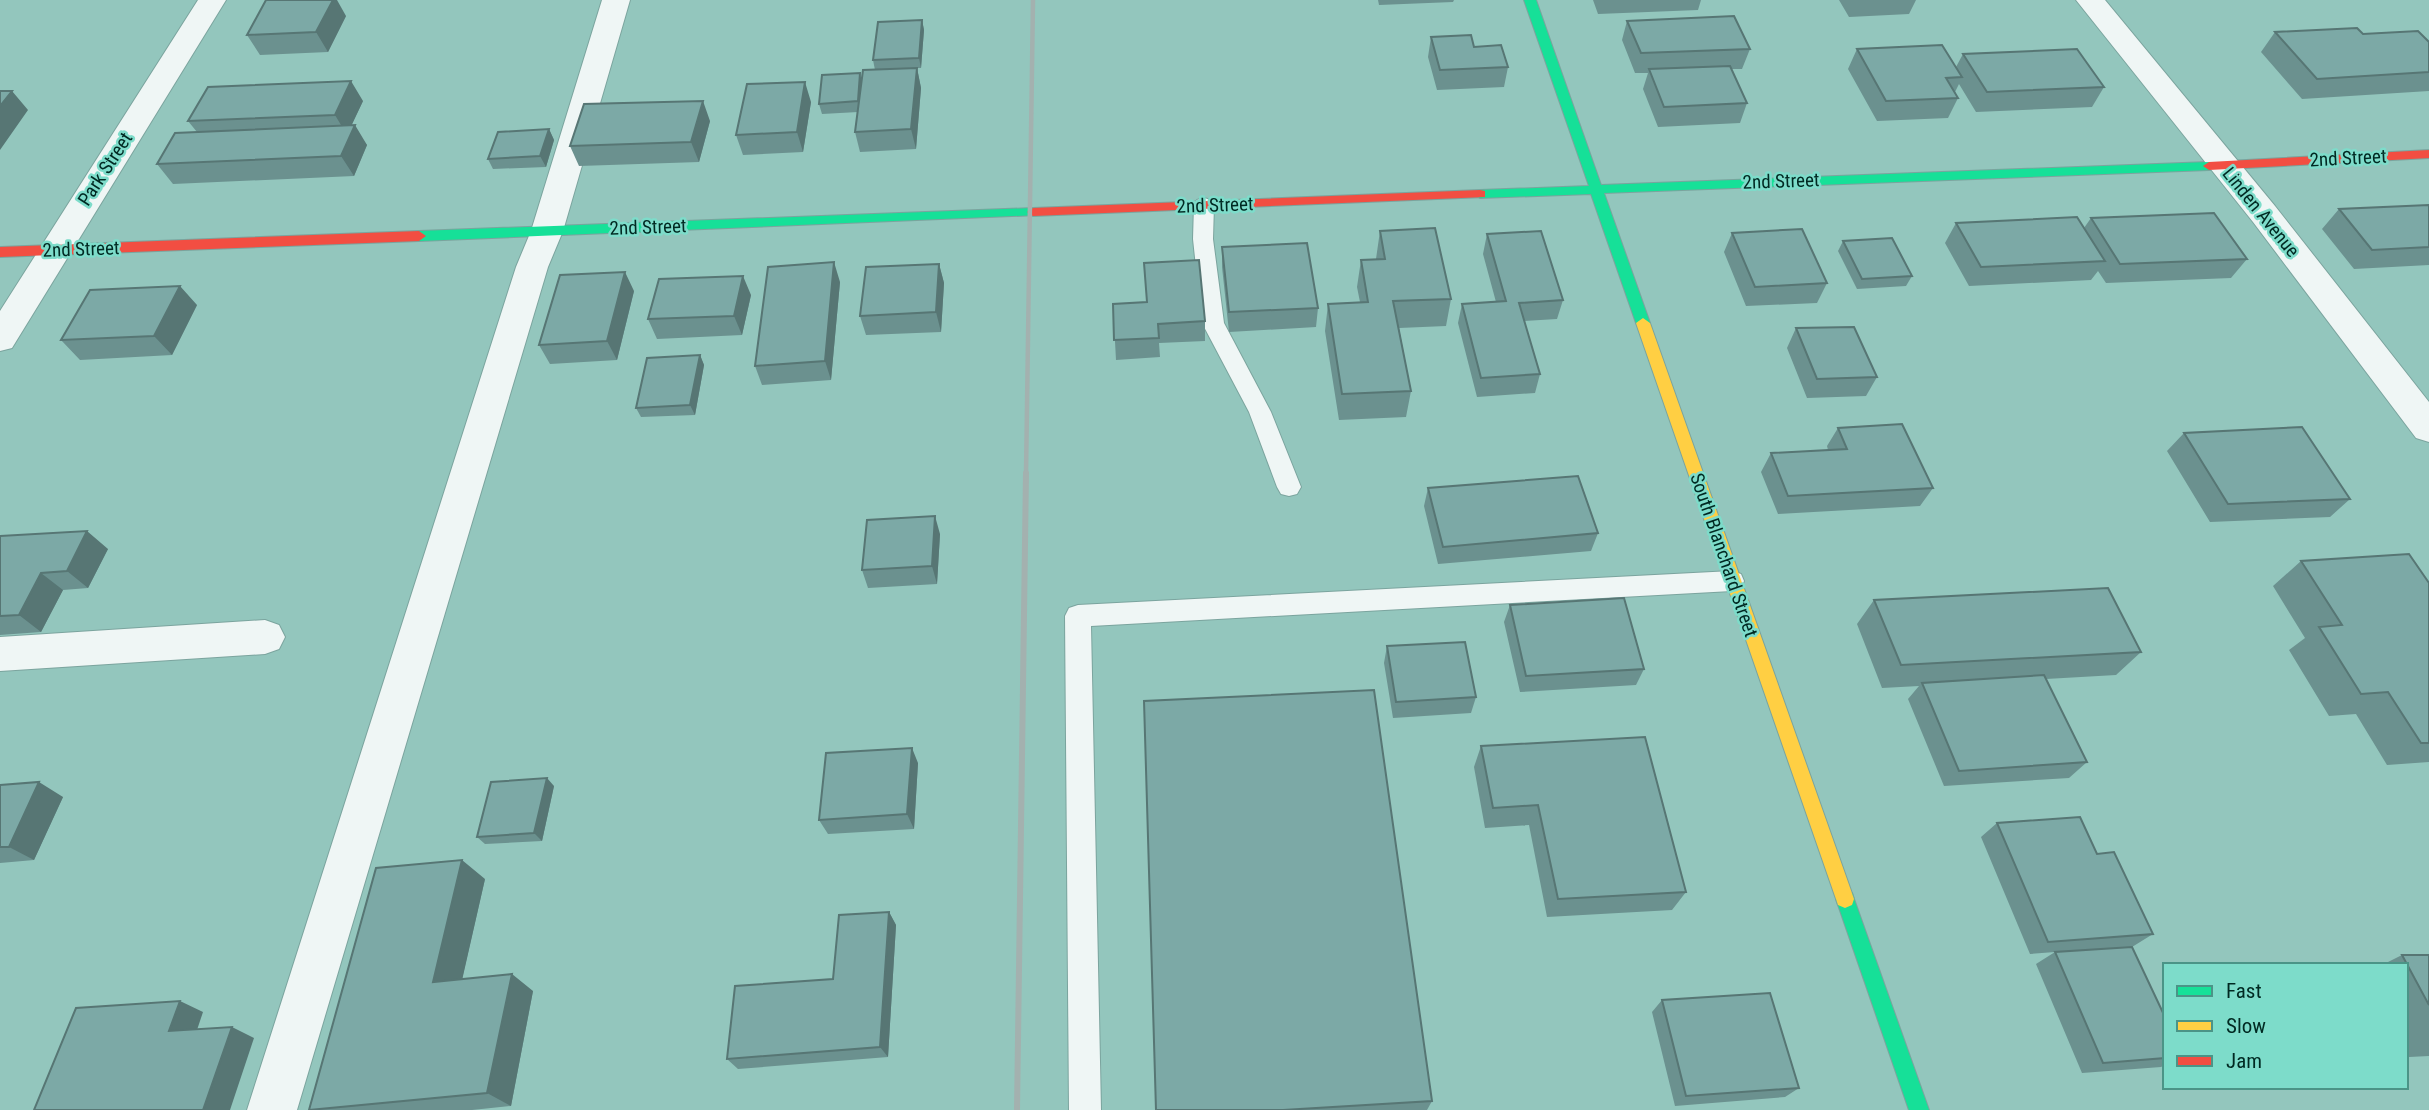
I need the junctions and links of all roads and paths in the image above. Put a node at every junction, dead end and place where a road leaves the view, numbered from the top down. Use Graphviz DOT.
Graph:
graph roads {
  1 [pos="212,0"];
  2 [pos="616,0"];
  3 [pos="1530,0"];
  4 [pos="2090,0"];
  5 [pos="2429,154"];
  6 [pos="2223,164"];
  7 [pos="1597,188"];
  8 [pos="1204,205"];
  9 [pos="547,231"];
  10 [pos="54,250"];
  11 [pos="0,253"];
  12 [pos="0,339"];
  13 [pos="2429,428"];
  14 [pos="1289,487"];
  15 [pos="1732,581"];
  16 [pos="265,637"];
  17 [pos="0,654"];
  18 [pos="272,1110"];
  19 [pos="1085,1110"];
  20 [pos="1919,1110"];
  1 -- 10 [label="street, Park Street"];
  2 -- 9 [label="street"];
  3 -- 7 [label="street, South Blanchard Street"];
  4 -- 6 [label="street, Linden Avenue"];
  5 -- 6 [label="street, 2nd Street"];
  6 -- 7 [label="street, 2nd Street"];
  6 -- 13 [label="street, Linden Avenue"];
  7 -- 8 [label="street, 2nd Street"];
  7 -- 15 [label="street, South Blanchard Street"];
  8 -- 9 [label="street, 2nd Street"];
  8 -- 14 [label="lane"];
  9 -- 10 [label="street, 2nd Street"];
  9 -- 18 [label="street"];
  10 -- 11 [label="street, 2nd Street"];
  10 -- 12 [label="street, Park Street"];
  15 -- 19 [label="lane"];
  15 -- 20 [label="street, South Blanchard Street"];
  16 -- 17 [label="street"];
}
